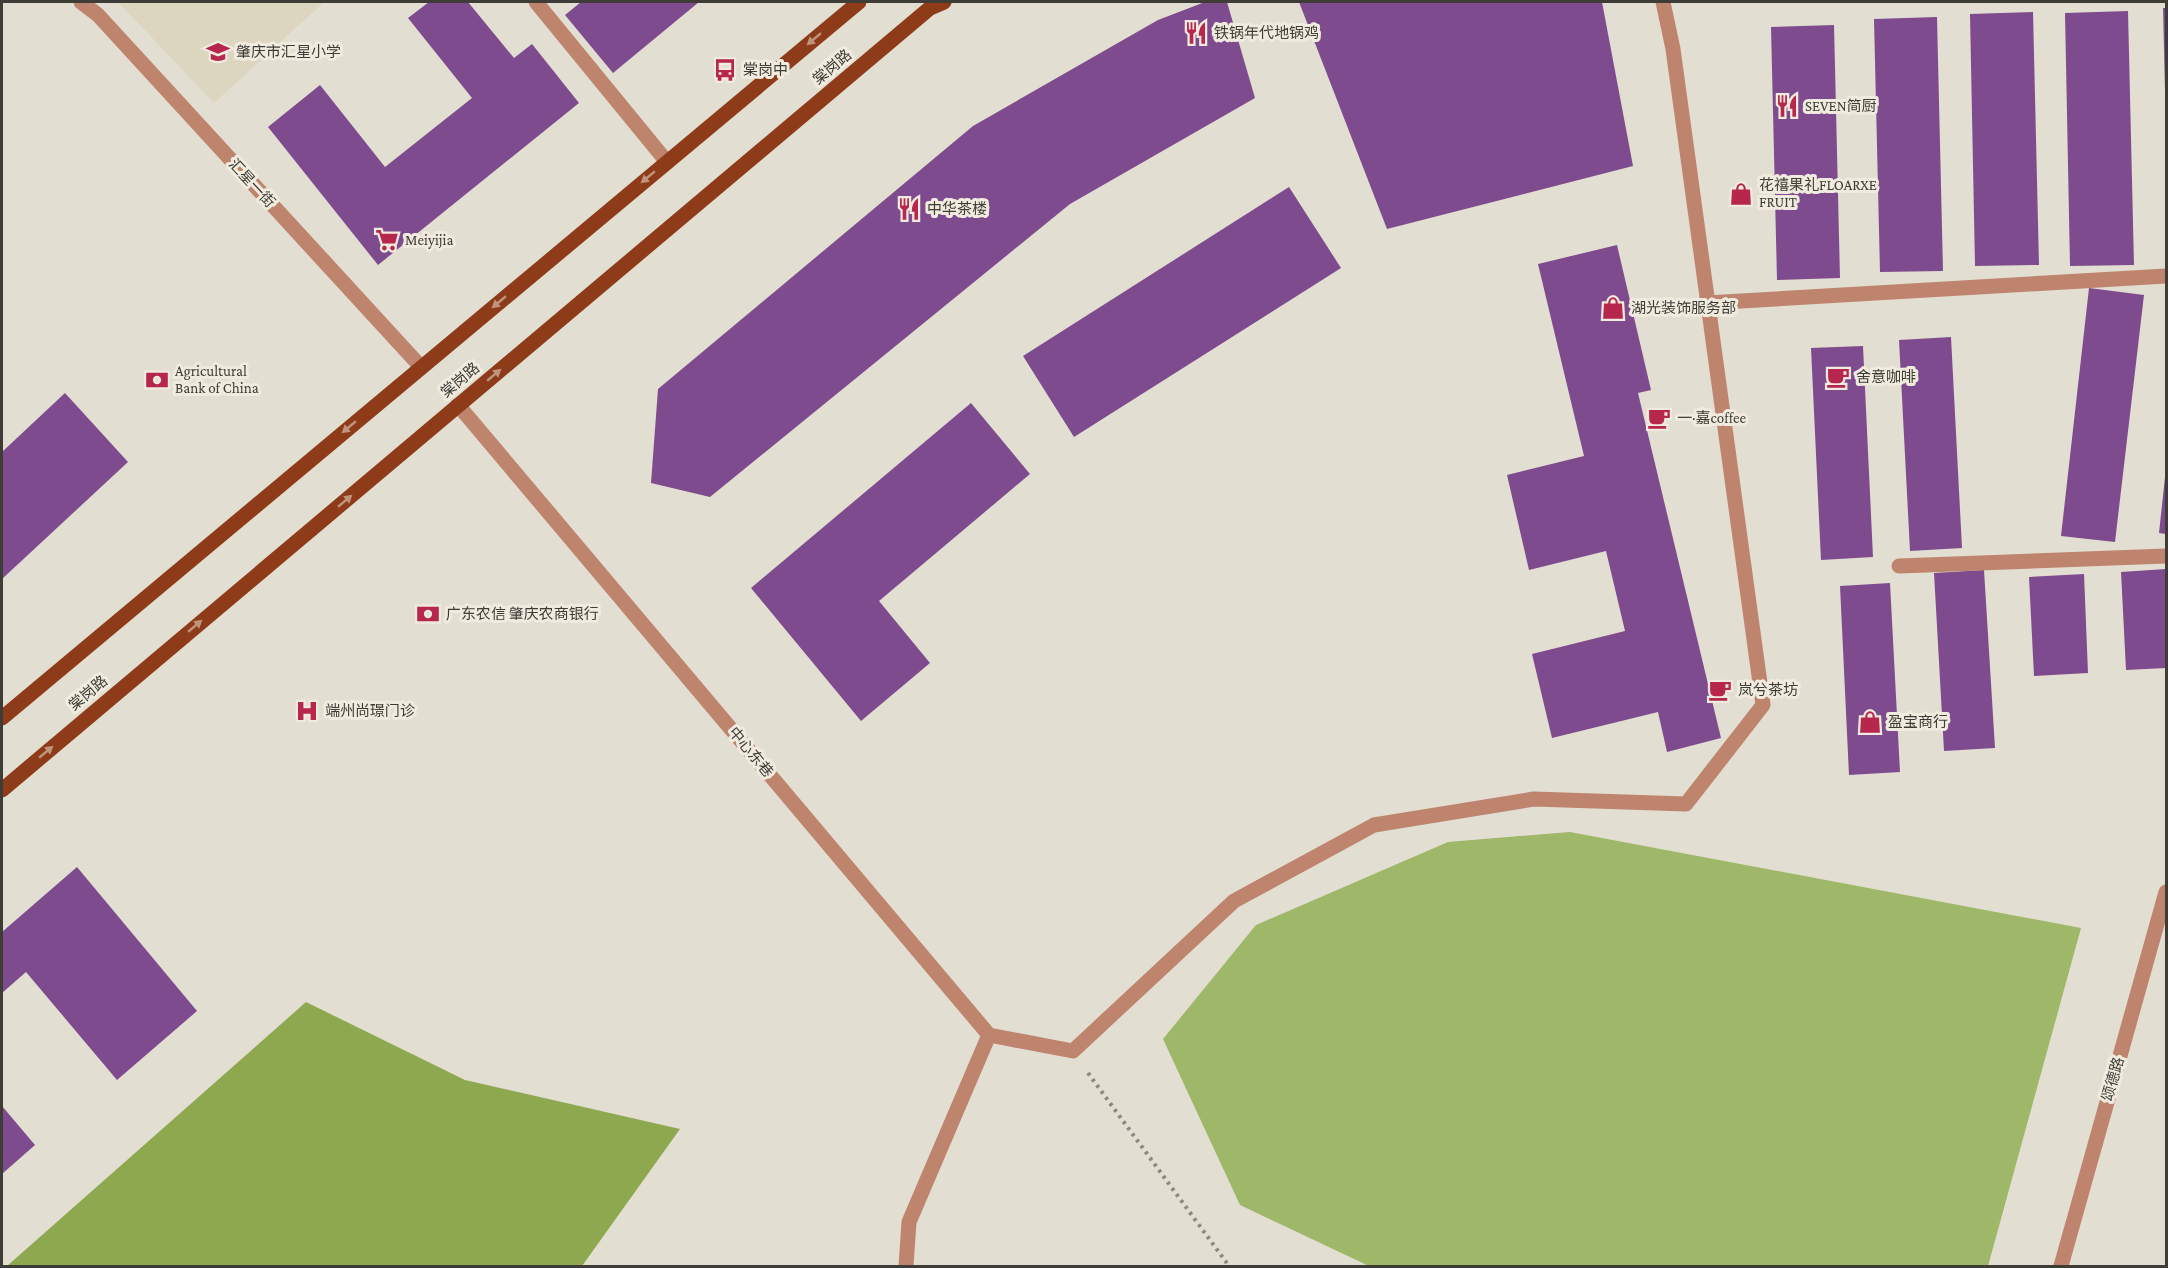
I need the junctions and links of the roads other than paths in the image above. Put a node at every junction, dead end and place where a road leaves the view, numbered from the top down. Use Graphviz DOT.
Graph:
graph roads {
  1 [pos="81,2"];
  2 [pos="537,2"];
  3 [pos="859,2"];
  4 [pos="1663,2"];
  5 [pos="934,4"];
  6 [pos="667,162"];
  7 [pos="2166,276"];
  8 [pos="1707,303"];
  9 [pos="421,367"];
  10 [pos="458,405"];
  11 [pos="2166,556"];
  12 [pos="1899,566"];
  13 [pos="2,718"];
  14 [pos="2,790"];
  15 [pos="2166,891"];
  16 [pos="988,1035"];
  17 [pos="906,1266"];
  18 [pos="2061,1266"];
  1 -- 9 [label="street, 汇星一街"];
  2 -- 6 [label="street"];
  3 -- 6 [label="main road, one-way"];
  4 -- 8 [label="street"];
  10 -- 5 [label="main road, 棠岗路, one-way"];
  6 -- 9 [label="main road, one-way"];
  7 -- 8 [label="street"];
  8 -- 16 [label="street"];
  9 -- 13 [label="main road, one-way"];
  14 -- 10 [label="main road, 棠岗路, one-way"];
  10 -- 16 [label="street, 中心东巷"];
  11 -- 12 [label="street"];
  15 -- 18 [label="street, 颂德路"];
  16 -- 17 [label="street"];
}
